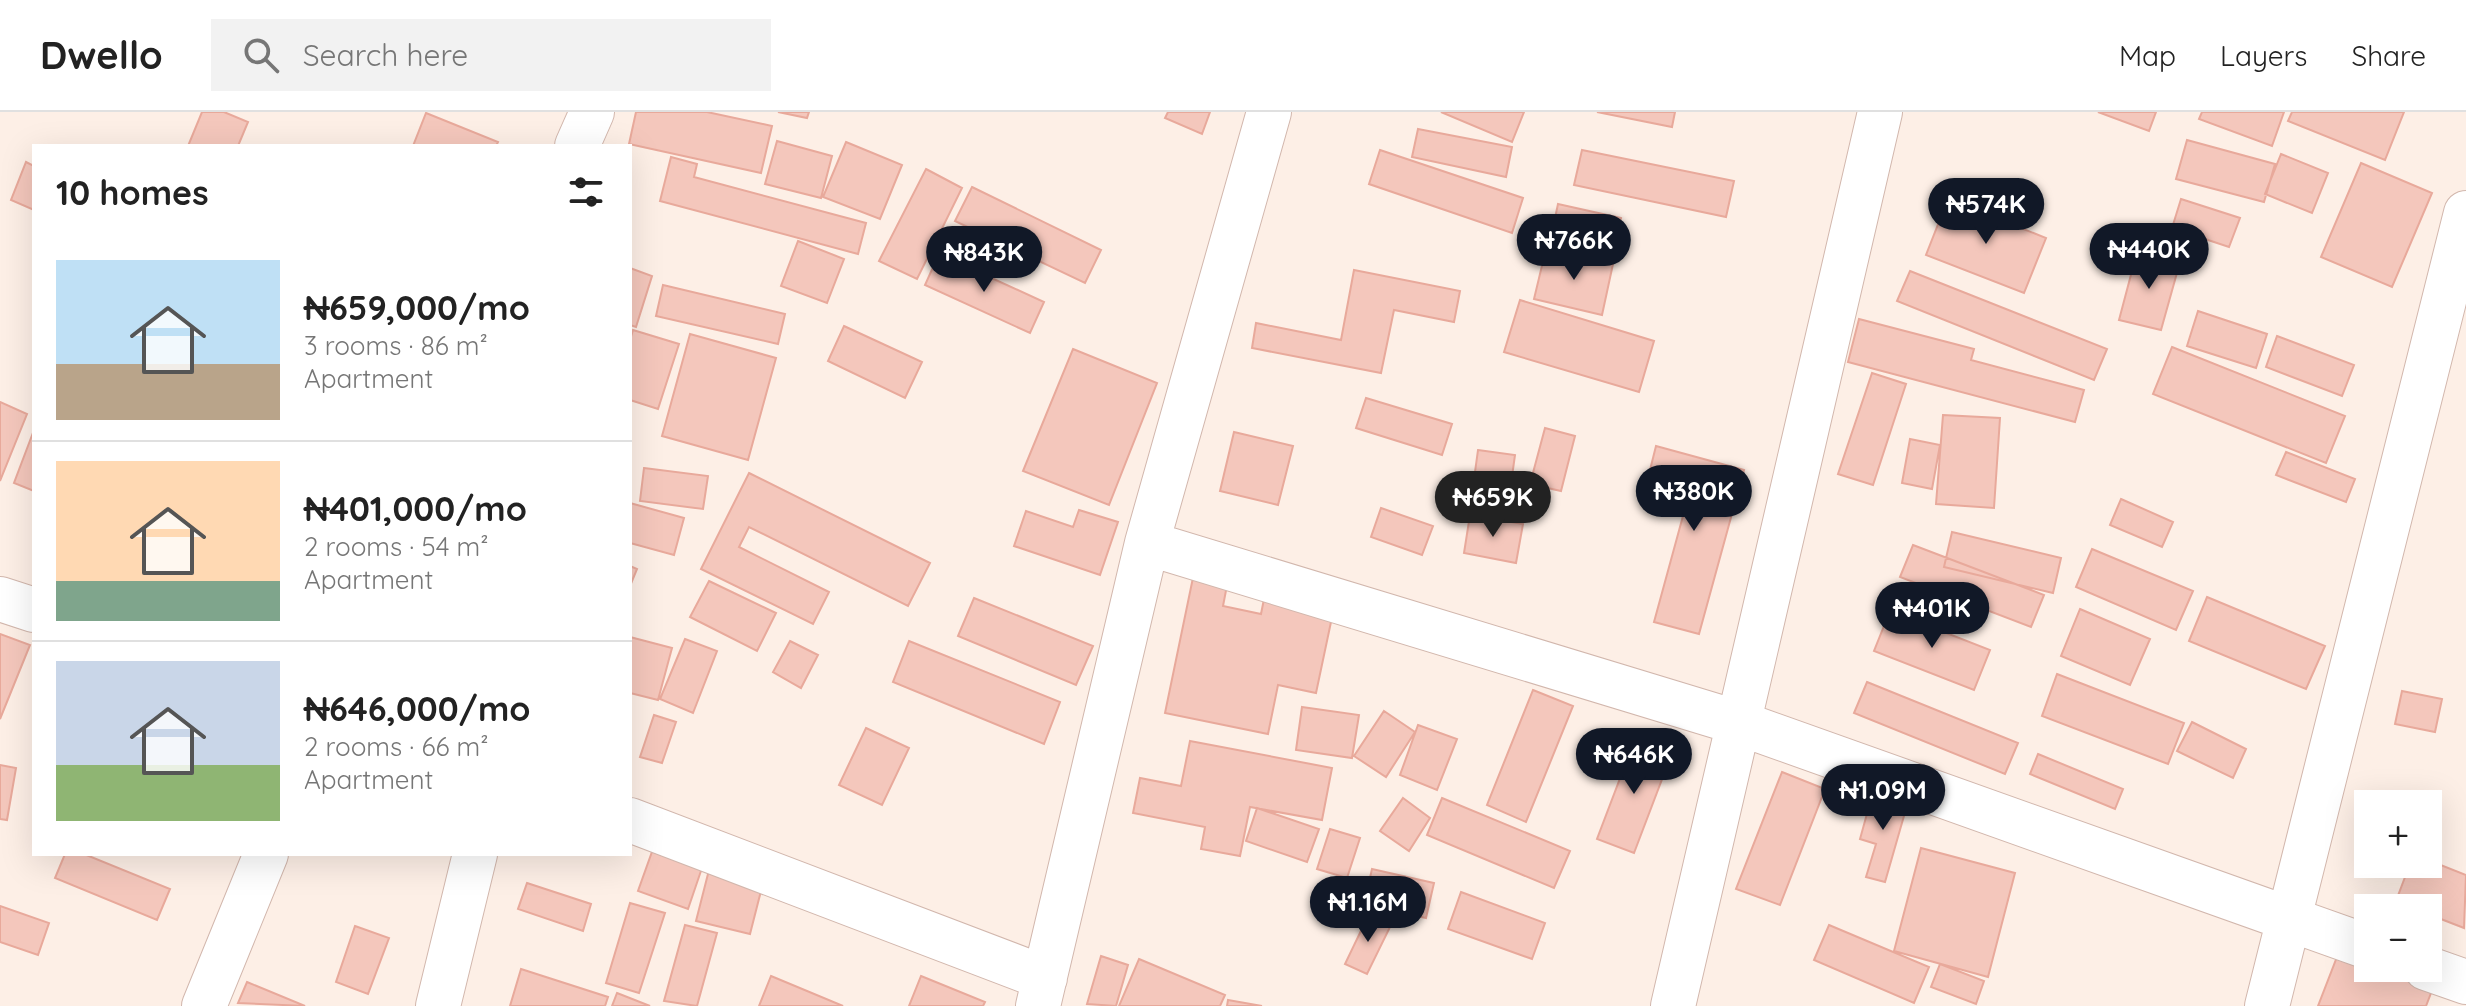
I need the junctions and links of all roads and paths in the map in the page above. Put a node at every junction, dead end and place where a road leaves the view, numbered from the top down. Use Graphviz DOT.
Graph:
graph roads {
  1 [pos="592,112"];
  2 [pos="1269,112"];
  3 [pos="1880,112"];
  4 [pos="578,144"];
  5 [pos="2466,213"];
  6 [pos="1147,543"];
  7 [pos="0,599"];
  8 [pos="32,609"];
  9 [pos="1739,723"];
  10 [pos="632,821"];
  11 [pos="265,856"];
  12 [pos="475,856"];
  13 [pos="2286,918"];
  14 [pos="2354,942"];
  15 [pos="2442,974"];
  16 [pos="2466,982"];
  17 [pos="1042,992"];
  18 [pos="204,1006"];
  19 [pos="438,1006"];
  20 [pos="1673,1006"];
  21 [pos="2267,1006"];
  1 -- 4 [label="street"];
  2 -- 6 [label="street"];
  3 -- 9 [label="street"];
  5 -- 13 [label="street"];
  6 -- 9 [label="street"];
  6 -- 17 [label="street"];
  7 -- 8 [label="street"];
  9 -- 13 [label="street"];
  9 -- 20 [label="street"];
  10 -- 17 [label="street"];
  11 -- 18 [label="street"];
  12 -- 19 [label="street"];
  13 -- 14 [label="street"];
  13 -- 21 [label="street"];
  15 -- 16 [label="street"];
}
